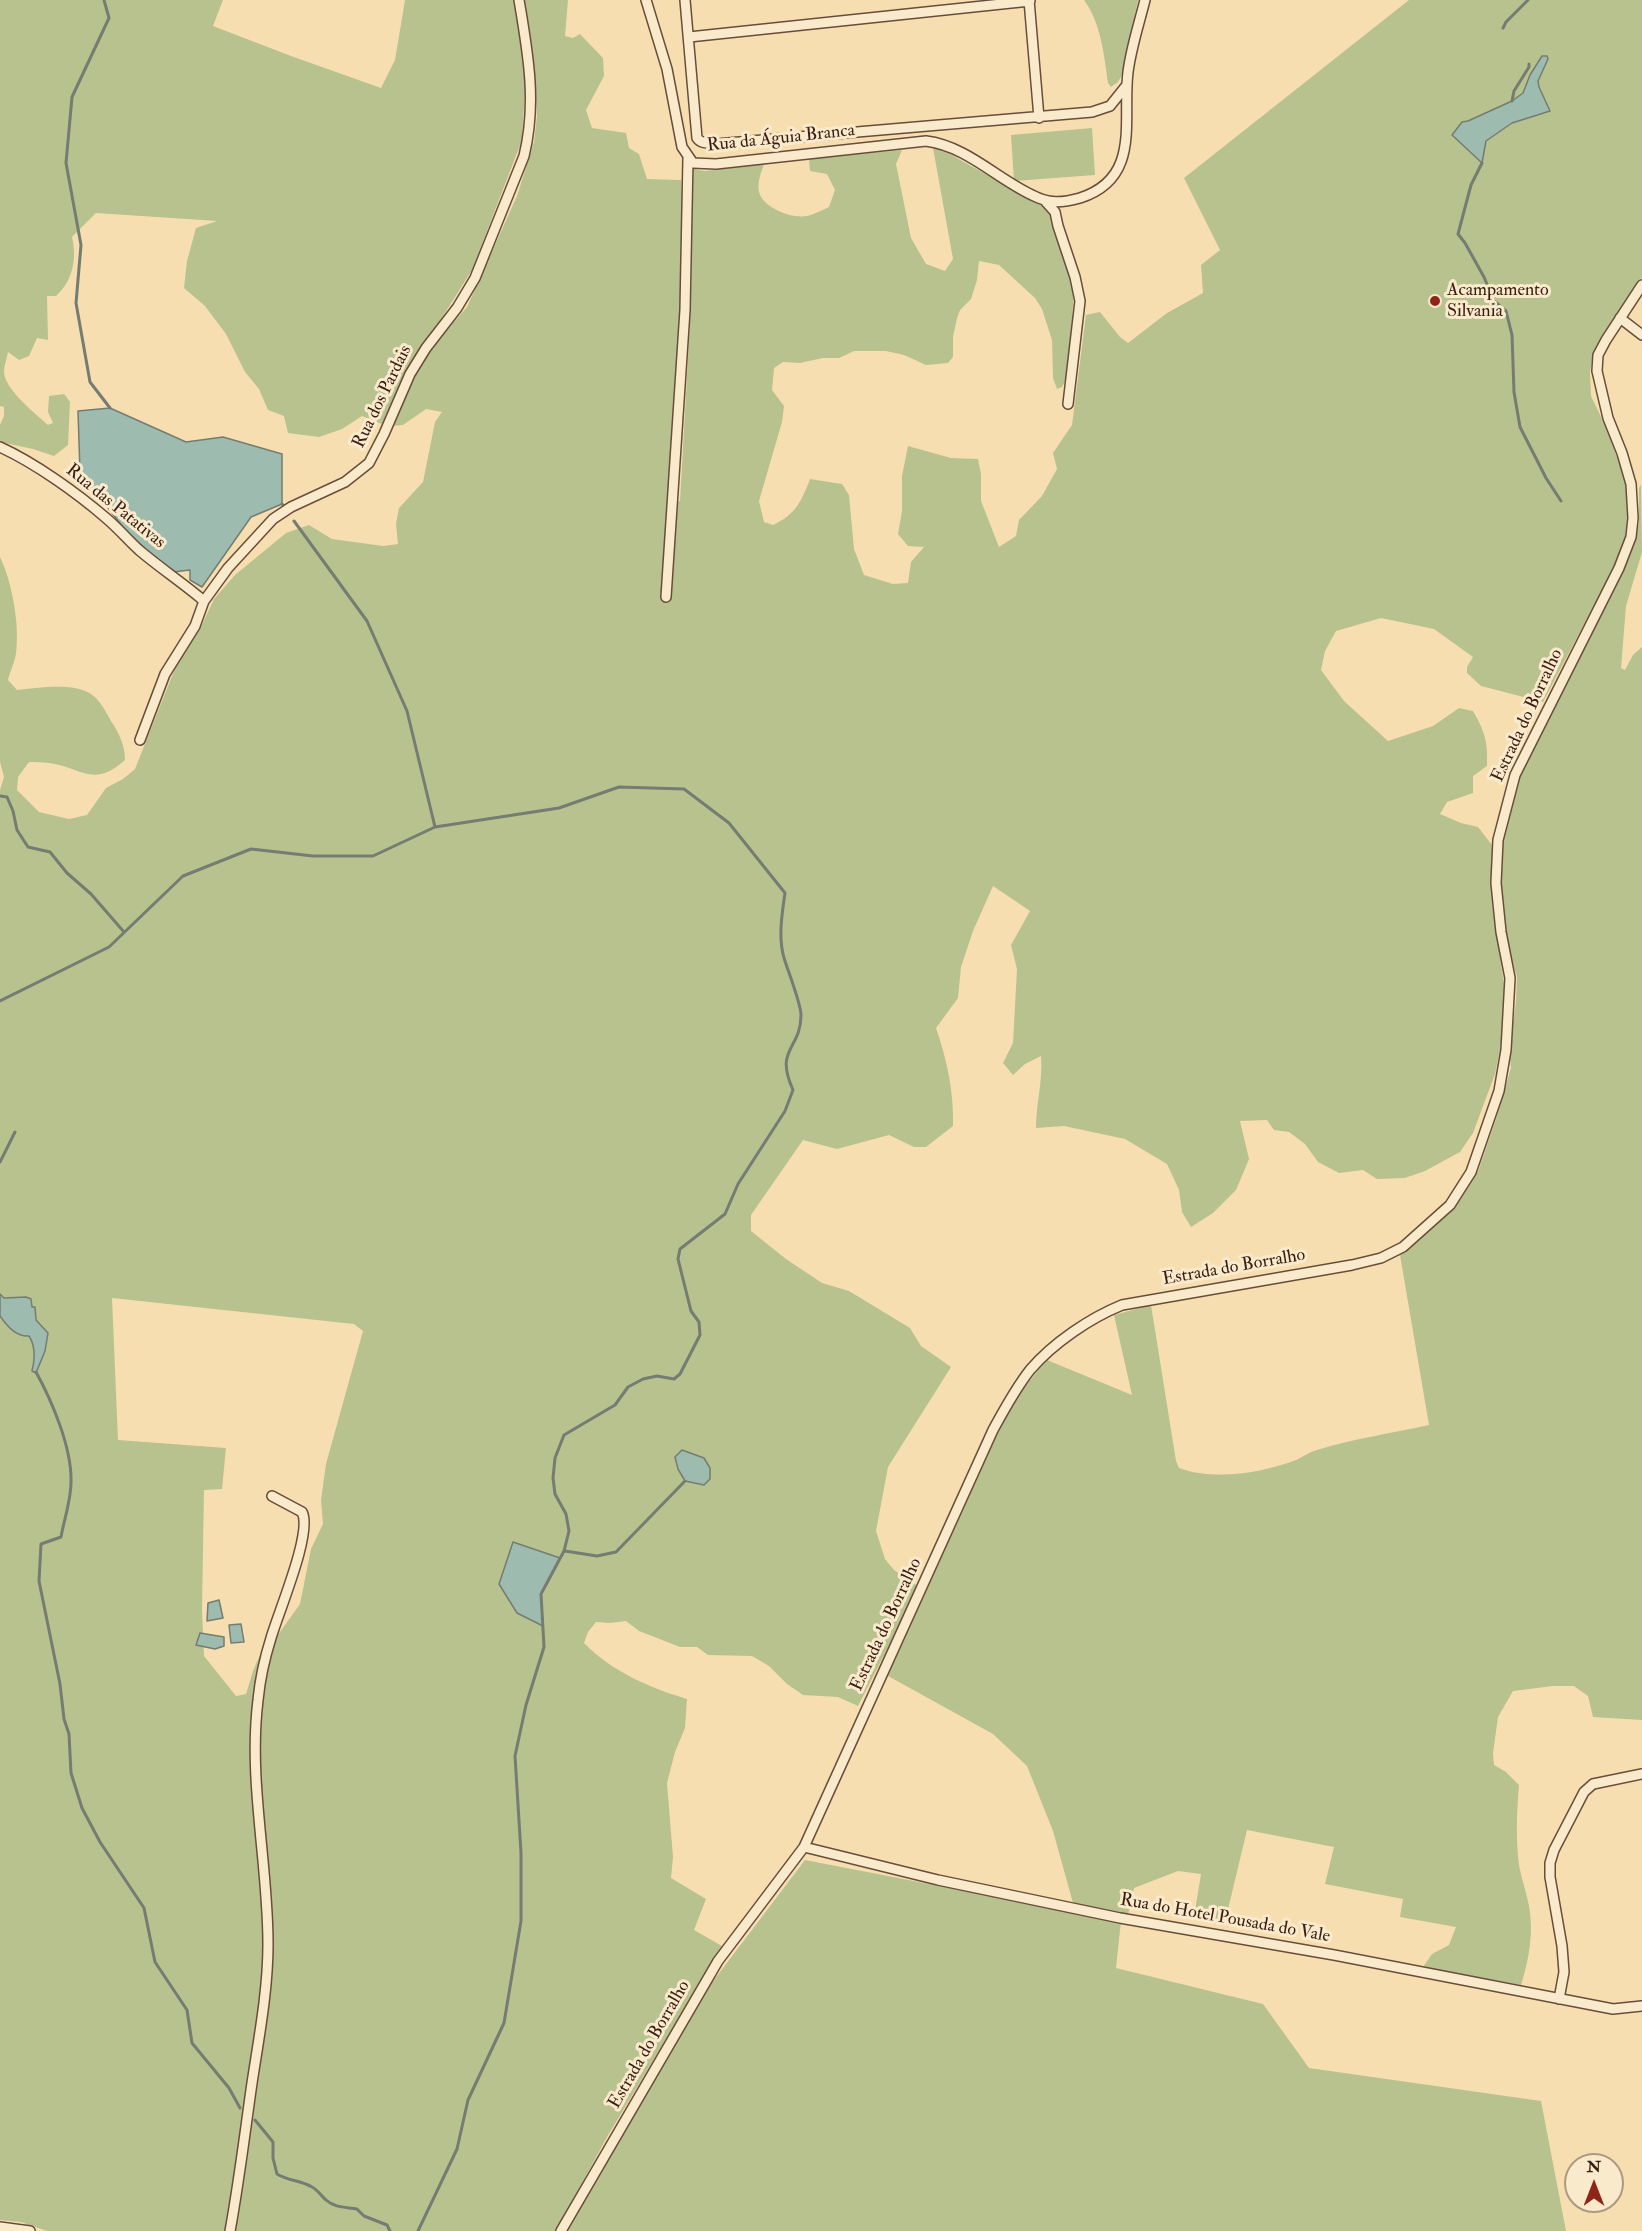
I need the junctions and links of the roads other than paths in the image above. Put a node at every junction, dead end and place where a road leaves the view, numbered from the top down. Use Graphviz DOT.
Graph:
graph roads {
  1 [pos="519,0"];
  2 [pos="646,0"];
  3 [pos="685,0"];
  4 [pos="1145,0"];
  5 [pos="1030,1"];
  6 [pos="689,37"];
  7 [pos="1126,86"];
  8 [pos="1039,118"];
  9 [pos="688,158"];
  10 [pos="1046,202"];
  11 [pos="1642,285"];
  12 [pos="1620,318"];
  13 [pos="1642,335"];
  14 [pos="1068,404"];
  15 [pos="0,447"];
  16 [pos="666,597"];
  17 [pos="204,601"];
  18 [pos="140,740"];
  19 [pos="272,1496"];
  20 [pos="1642,1774"];
  21 [pos="804,1847"];
  22 [pos="1559,1999"];
  23 [pos="1642,2007"];
  24 [pos="0,2227"];
  25 [pos="30,2231"];
  26 [pos="230,2231"];
  27 [pos="561,2231"];
  1 -- 17 [label="street, Rua dos Pardais"];
  2 -- 9 [label="street, Rua da Águia Branca"];
  3 -- 6 [label="street"];
  4 -- 7 [label="street"];
  5 -- 6 [label="street"];
  5 -- 8 [label="street"];
  6 -- 8 [label="street"];
  7 -- 8 [label="street"];
  7 -- 10 [label="street"];
  9 -- 10 [label="street, Rua da Águia Branca"];
  9 -- 16 [label="street"];
  10 -- 14 [label="street"];
  11 -- 12 [label="street, Estrada do Borralho"];
  12 -- 13 [label="street"];
  12 -- 21 [label="street, Estrada do Borralho"];
  15 -- 17 [label="street, Rua das Patativas"];
  17 -- 18 [label="street, Rua dos Pardais"];
  19 -- 26 [label="street"];
  20 -- 22 [label="street"];
  21 -- 22 [label="street, Rua do Hotel Pousada do Vale"];
  21 -- 27 [label="street, Estrada do Borralho"];
  22 -- 23 [label="street, Rua do Hotel Pousada do Vale"];
  24 -- 25 [label="street"];
}
